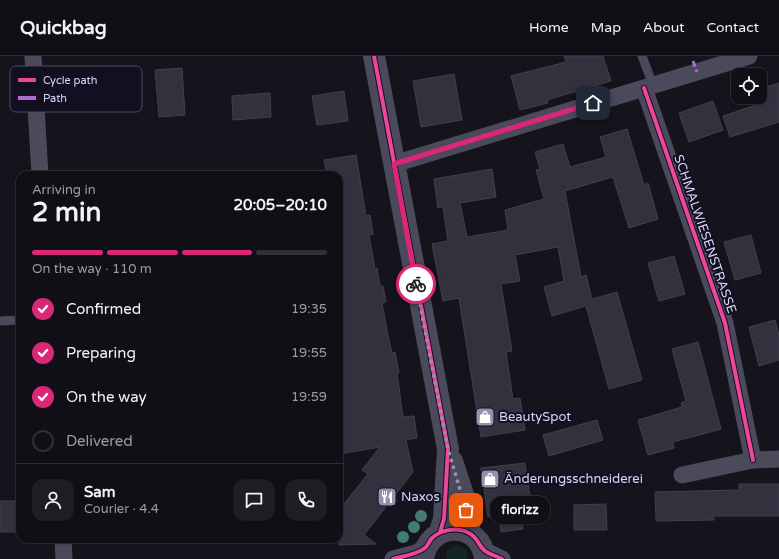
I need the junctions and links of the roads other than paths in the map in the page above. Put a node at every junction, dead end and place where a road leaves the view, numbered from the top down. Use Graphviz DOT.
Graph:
graph roads {
  1 [pos="33,56"];
  2 [pos="374,56"];
  3 [pos="642,56"];
  4 [pos="749,56"];
  5 [pos="34,66"];
  6 [pos="648,86"];
  7 [pos="36,112"];
  8 [pos="394,164"];
  9 [pos="40,171"];
  10 [pos="16,320"];
  11 [pos="0,321"];
  12 [pos="448,449"];
  13 [pos="779,459"];
  14 [pos="753,460"];
  15 [pos="682,475"];
  16 [pos="63,543"];
  17 [pos="430,546"];
  18 [pos="485,550"];
  19 [pos="64,559"];
  20 [pos="393,559"];
  1 -- 5 [label="street"];
  2 -- 8 [label="street"];
  3 -- 6 [label="lane"];
  4 -- 6 [label="street"];
  6 -- 8 [label="street"];
  6 -- 14 [label="street, SCHMALWIESENSTRASSE"];
  7 -- 9 [label="street"];
  8 -- 12 [label="street"];
  10 -- 11 [label="lane"];
  12 -- 17 [label="street"];
  12 -- 18 [label="street"];
  13 -- 14 [label="street"];
  14 -- 15 [label="street"];
  16 -- 19 [label="street"];
  17 -- 18 [label="street"];
  17 -- 20 [label="street"];
}
